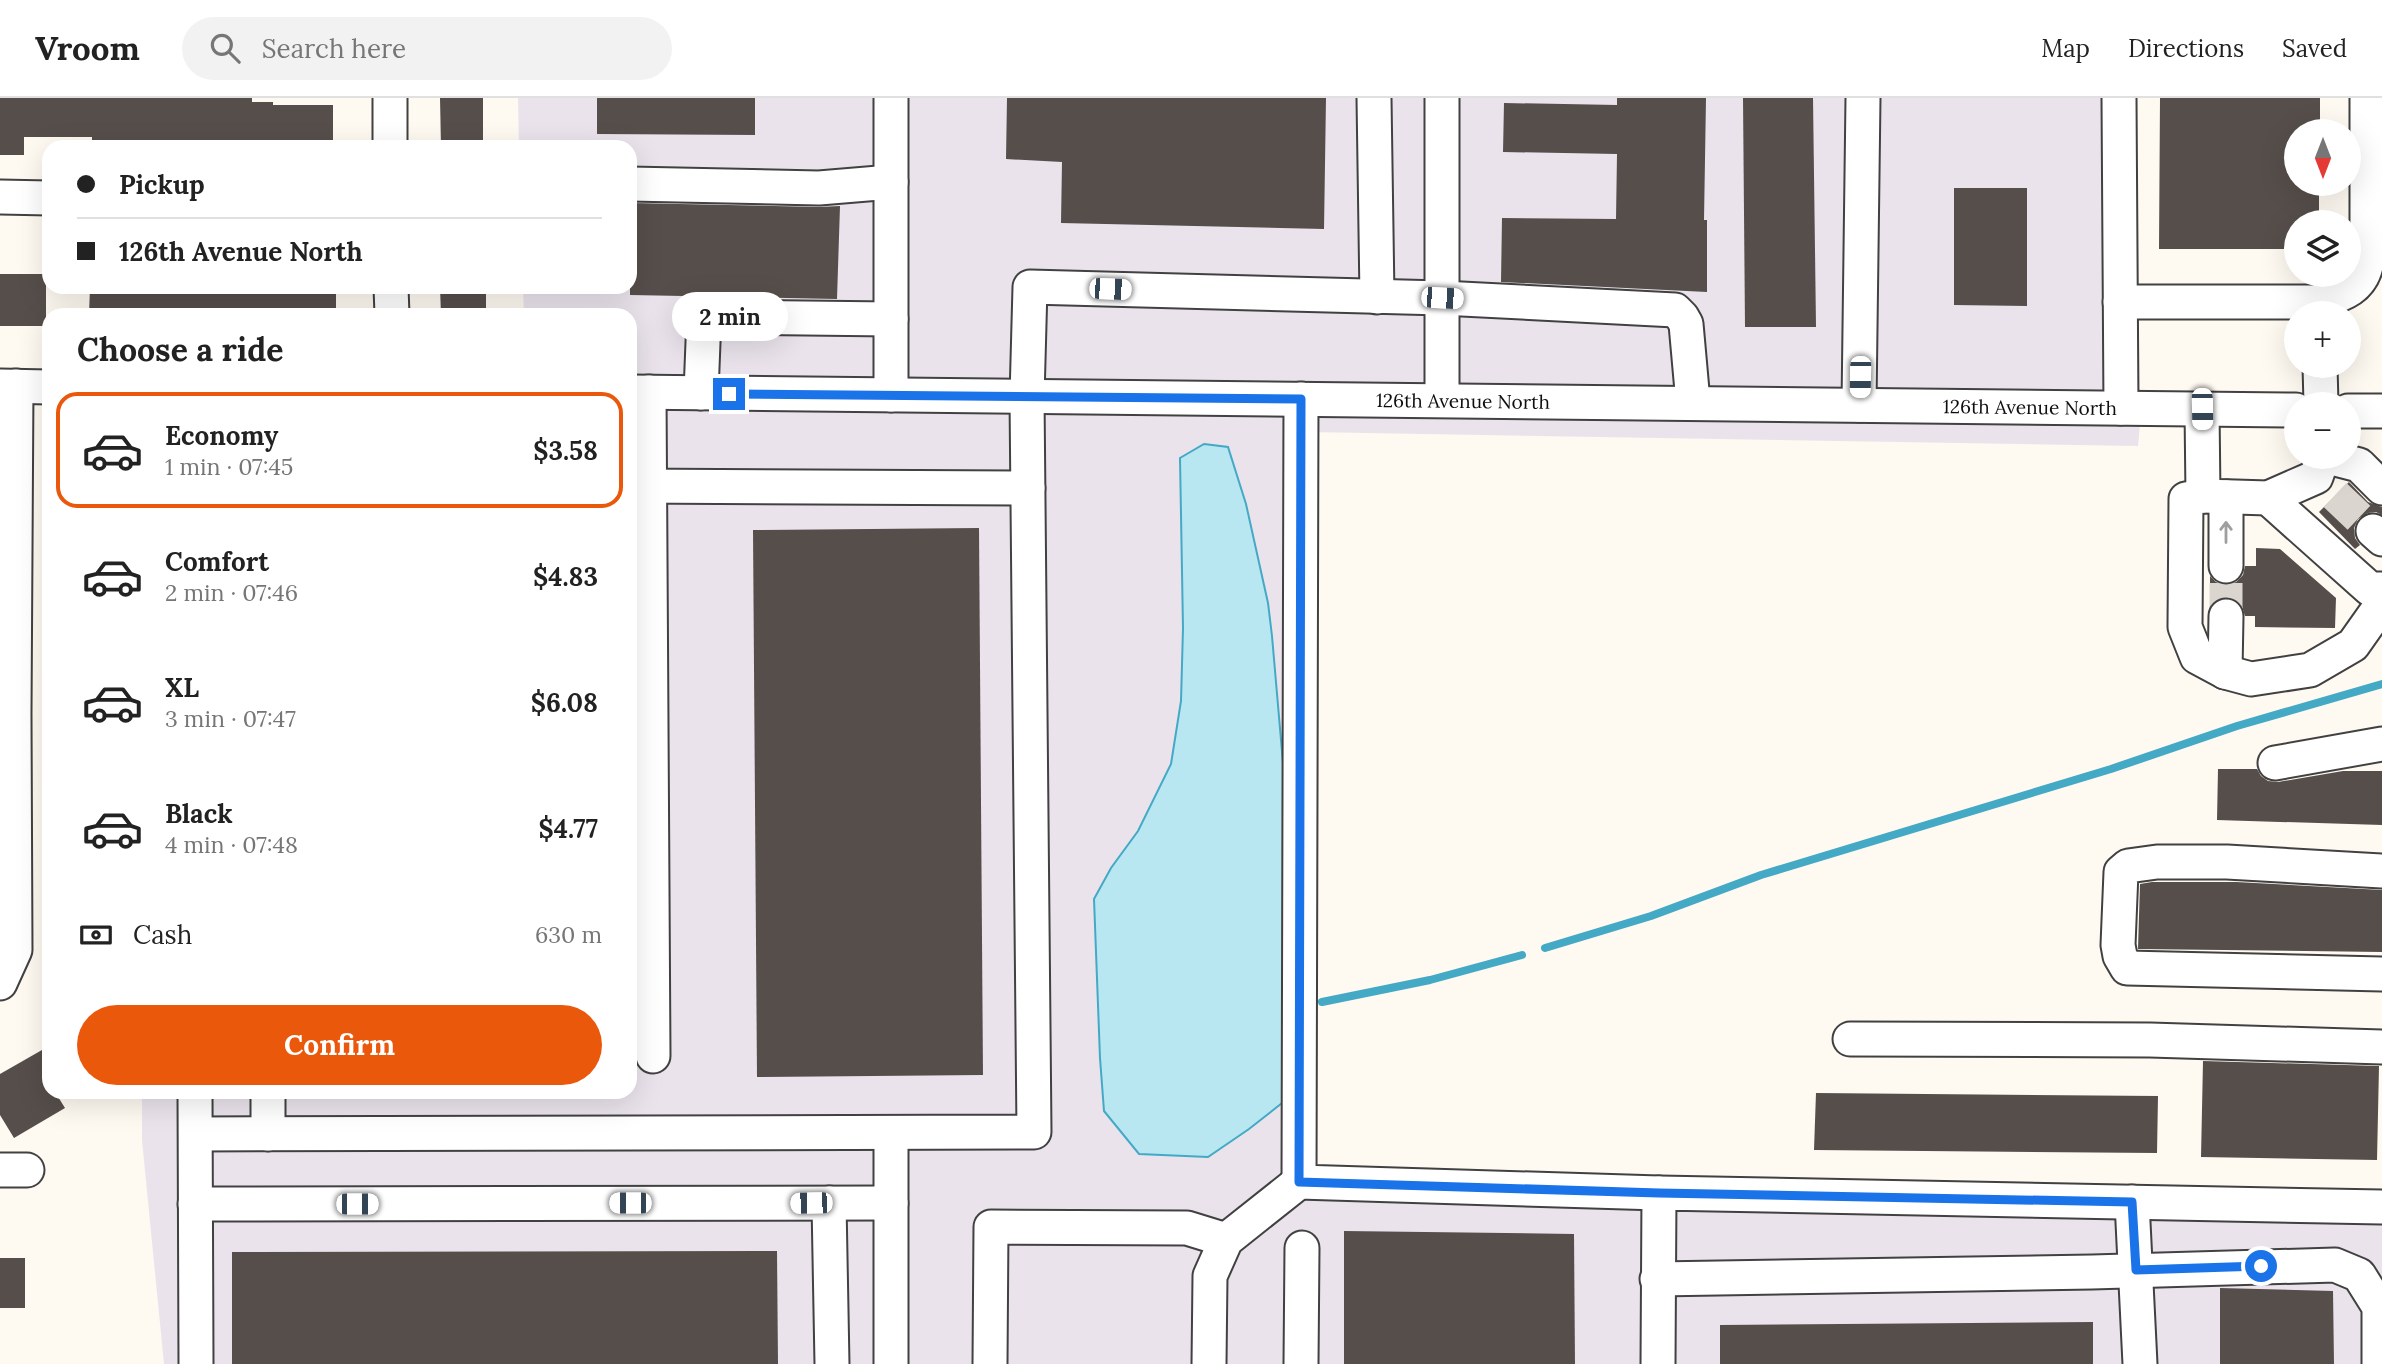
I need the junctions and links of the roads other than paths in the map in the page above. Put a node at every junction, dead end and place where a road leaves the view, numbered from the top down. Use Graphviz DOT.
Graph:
graph roads {
  1 [pos="390,98"];
  2 [pos="891,98"];
  3 [pos="1374,98"];
  4 [pos="1442,98"];
  5 [pos="1863,98"];
  6 [pos="2119,98"];
  7 [pos="2367,98"];
  8 [pos="390,140"];
  9 [pos="891,182"];
  10 [pos="637,184"];
  11 [pos="0,197"];
  12 [pos="42,198"];
  13 [pos="1377,296"];
  14 [pos="1442,298"];
  15 [pos="2330,301"];
  16 [pos="2120,302"];
  17 [pos="2284,307"];
  18 [pos="891,318"];
  19 [pos="8,386"];
  20 [pos="42,387"];
  21 [pos="639,393"];
  22 [pos="701,393"];
  23 [pos="891,395"];
  24 [pos="1027,397"];
  25 [pos="1301,399"];
  26 [pos="1442,400"];
  27 [pos="1693,402"];
  28 [pos="1859,405"];
  29 [pos="2121,408"];
  30 [pos="2202,409"];
  31 [pos="2284,410"];
  32 [pos="2361,411"];
  33 [pos="2382,411"];
  34 [pos="2326,471"];
  35 [pos="640,486"];
  36 [pos="1028,488"];
  37 [pos="2382,488"];
  38 [pos="2215,496"];
  39 [pos="2268,498"];
  40 [pos="2226,566"];
  41 [pos="2382,589"];
  42 [pos="2382,604"];
  43 [pos="2225,616"];
  44 [pos="2225,672"];
  45 [pos="7,714"];
  46 [pos="2382,744"];
  47 [pos="2275,763"];
  48 [pos="2382,871"];
  49 [pos="2382,974"];
  50 [pos="0,983"];
  51 [pos="1850,1039"];
  52 [pos="2382,1047"];
  53 [pos="653,1056"];
  54 [pos="195,1099"];
  55 [pos="268,1099"];
  56 [pos="891,1133"];
  57 [pos="196,1134"];
  58 [pos="268,1134"];
  59 [pos="1299,1182"];
  60 [pos="1659,1193"];
  61 [pos="2132,1202"];
  62 [pos="829,1203"];
  63 [pos="891,1203"];
  64 [pos="195,1205"];
  65 [pos="2382,1206"];
  66 [pos="1226,1240"];
  67 [pos="1302,1248"];
  68 [pos="2136,1270"];
  69 [pos="1657,1279"];
  70 [pos="196,1364"];
  71 [pos="832,1364"];
  72 [pos="891,1364"];
  73 [pos="990,1364"];
  74 [pos="1209,1364"];
  75 [pos="1301,1364"];
  76 [pos="1658,1364"];
  77 [pos="2140,1364"];
  78 [pos="2379,1364"];
  1 -- 8 [label="street"];
  2 -- 9 [label="street"];
  3 -- 13 [label="street"];
  4 -- 14 [label="street"];
  5 -- 28 [label="street"];
  6 -- 16 [label="street"];
  7 -- 15 [label="street"];
  9 -- 10 [label="street"];
  9 -- 18 [label="street"];
  11 -- 12 [label="street"];
  13 -- 14 [label="street"];
  13 -- 24 [label="street"];
  14 -- 26 [label="street"];
  14 -- 27 [label="street"];
  16 -- 17 [label="street"];
  16 -- 29 [label="street"];
  18 -- 22 [label="street"];
  18 -- 23 [label="street"];
  19 -- 20 [label="street"];
  19 -- 45 [label="street"];
  21 -- 22 [label="street, 126th Avenue North"];
  21 -- 35 [label="street"];
  22 -- 23 [label="street, 126th Avenue North"];
  23 -- 24 [label="street, 126th Avenue North"];
  24 -- 25 [label="street, 126th Avenue North"];
  24 -- 36 [label="street"];
  25 -- 26 [label="street, 126th Avenue North"];
  25 -- 59 [label="street"];
  26 -- 27 [label="street, 126th Avenue North"];
  27 -- 28 [label="street, 126th Avenue North"];
  28 -- 29 [label="street, 126th Avenue North"];
  29 -- 30 [label="street, 126th Avenue North"];
  30 -- 31 [label="street, 126th Avenue North"];
  30 -- 38 [label="street"];
  32 -- 33 [label="street"];
  34 -- 37 [label="street"];
  34 -- 39 [label="street"];
  35 -- 36 [label="street"];
  35 -- 53 [label="street"];
  36 -- 56 [label="street"];
  38 -- 39 [label="street"];
  40 -- 38 [label="street, one-way"];
  38 -- 44 [label="street"];
  39 -- 41 [label="street"];
  42 -- 44 [label="street"];
  43 -- 44 [label="street"];
  45 -- 50 [label="street"];
  46 -- 47 [label="street"];
  48 -- 49 [label="street"];
  51 -- 52 [label="street"];
  54 -- 57 [label="street"];
  55 -- 58 [label="street"];
  56 -- 58 [label="street"];
  56 -- 63 [label="street"];
  57 -- 58 [label="street"];
  57 -- 64 [label="street"];
  59 -- 60 [label="street"];
  59 -- 66 [label="street"];
  60 -- 61 [label="street"];
  60 -- 69 [label="street"];
  61 -- 65 [label="street"];
  61 -- 68 [label="street"];
  62 -- 63 [label="street"];
  62 -- 64 [label="street"];
  62 -- 71 [label="street"];
  63 -- 72 [label="street"];
  64 -- 70 [label="street"];
  66 -- 73 [label="street"];
  66 -- 74 [label="street"];
  67 -- 75 [label="street"];
  68 -- 69 [label="street"];
  68 -- 77 [label="street"];
  68 -- 78 [label="street"];
  69 -- 76 [label="street"];
}
